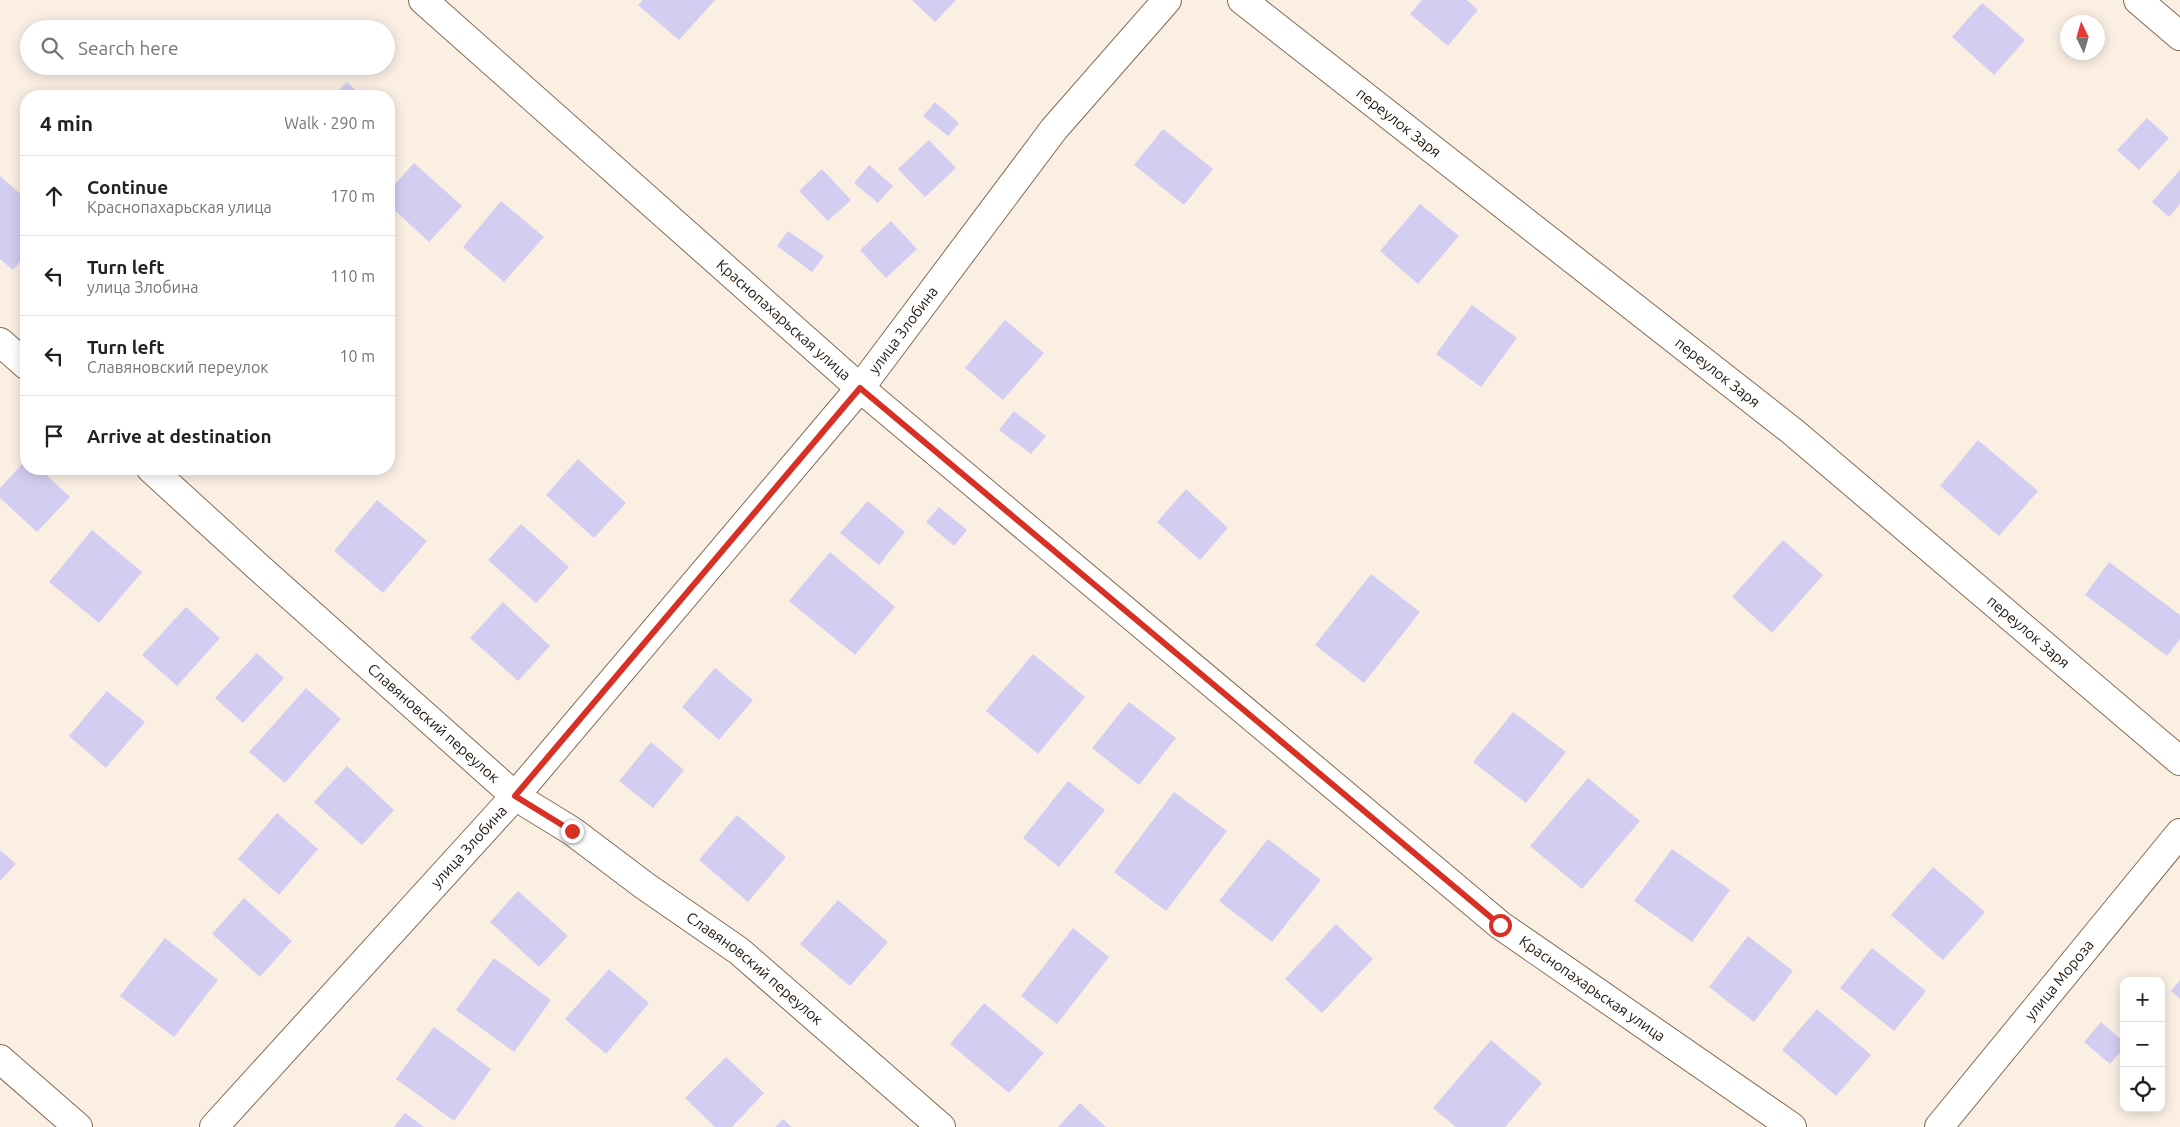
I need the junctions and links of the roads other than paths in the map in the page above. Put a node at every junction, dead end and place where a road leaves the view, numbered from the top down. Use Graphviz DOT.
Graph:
graph roads {
  1 [pos="423,0"];
  2 [pos="1167,0"];
  3 [pos="1242,0"];
  4 [pos="2138,0"];
  5 [pos="2180,36"];
  6 [pos="0,342"];
  7 [pos="20,360"];
  8 [pos="860,388"];
  9 [pos="158,475"];
  10 [pos="2180,761"];
  11 [pos="515,796"];
  12 [pos="2180,833"];
  13 [pos="0,1059"];
  14 [pos="78,1127"];
  15 [pos="214,1127"];
  16 [pos="941,1127"];
  17 [pos="1792,1127"];
  18 [pos="1939,1127"];
  1 -- 8 [label="street, Краснопахарьская улица"];
  2 -- 8 [label="street, улица Злобина"];
  3 -- 10 [label="street, переулок Заря"];
  4 -- 5 [label="street"];
  6 -- 7 [label="street"];
  8 -- 11 [label="street, улица Злобина"];
  8 -- 17 [label="street, Краснопахарьская улица"];
  9 -- 11 [label="street, Славяновский переулок"];
  11 -- 15 [label="street, улица Злобина"];
  11 -- 16 [label="street, Славяновский переулок"];
  12 -- 18 [label="street, улица Мороза"];
  13 -- 14 [label="street"];
}
